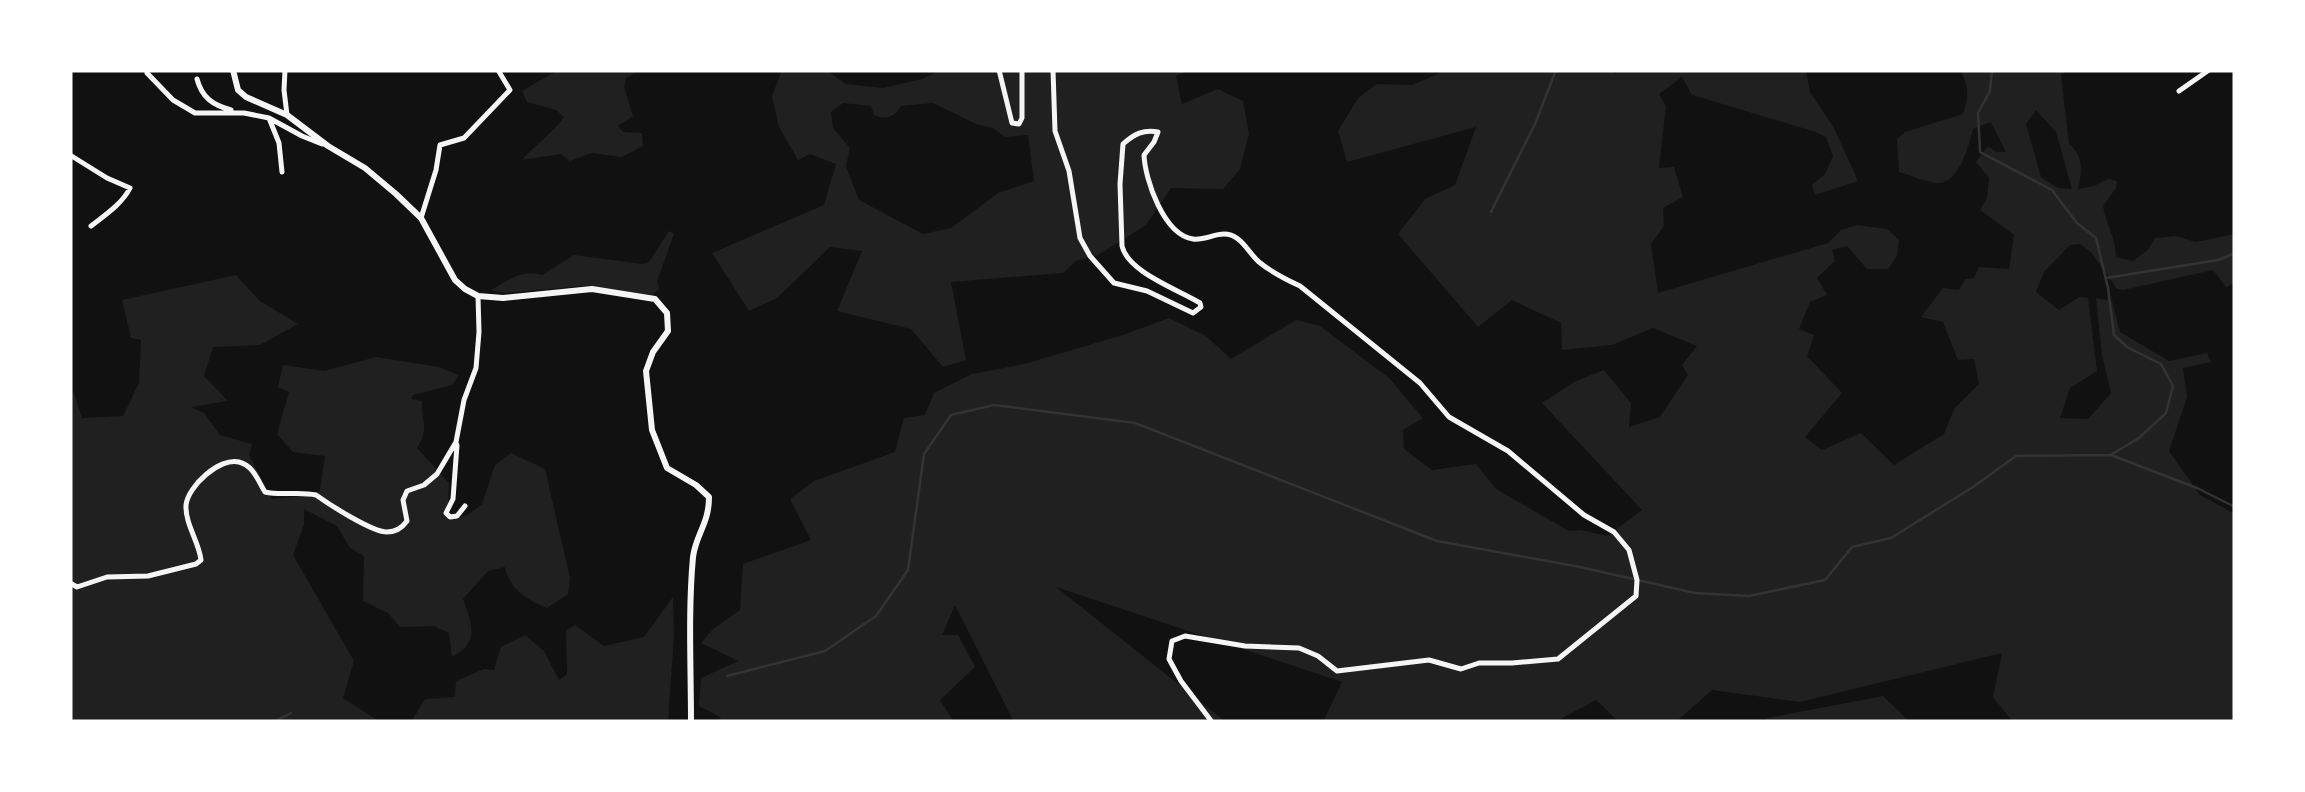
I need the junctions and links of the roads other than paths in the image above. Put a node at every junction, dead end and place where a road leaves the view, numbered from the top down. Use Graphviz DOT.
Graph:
graph roads {
  1 [pos="233,70"];
  2 [pos="285,70"];
  3 [pos="498,70"];
  4 [pos="999,70"];
  5 [pos="1022,70"];
  6 [pos="1053,70"];
  7 [pos="2209,70"];
  8 [pos="147,73"];
  9 [pos="197,79"];
  10 [pos="2179,91"];
  11 [pos="244,114"];
  12 [pos="287,115"];
  13 [pos="269,118"];
  14 [pos="328,146"];
  15 [pos="70,155"];
  16 [pos="282,172"];
  17 [pos="421,218"];
  18 [pos="92,226"];
  19 [pos="478,296"];
  20 [pos="456,442"];
  21 [pos="465,506"];
  22 [pos="70,583"];
  23 [pos="691,722"];
  24 [pos="1212,722"];
  1 -- 12 [label="main road"];
  2 -- 12 [label="street"];
  3 -- 17 [label="street"];
  4 -- 5 [label="street"];
  6 -- 24 [label="street"];
  7 -- 10 [label="street"];
  8 -- 11 [label="street"];
  9 -- 11 [label="street"];
  11 -- 13 [label="street"];
  12 -- 14 [label="main road"];
  13 -- 14 [label="street"];
  13 -- 16 [label="street"];
  14 -- 17 [label="main road"];
  15 -- 18 [label="street"];
  17 -- 19 [label="main road"];
  19 -- 20 [label="street"];
  19 -- 23 [label="main road"];
  20 -- 21 [label="street"];
  20 -- 22 [label="street"];
}
